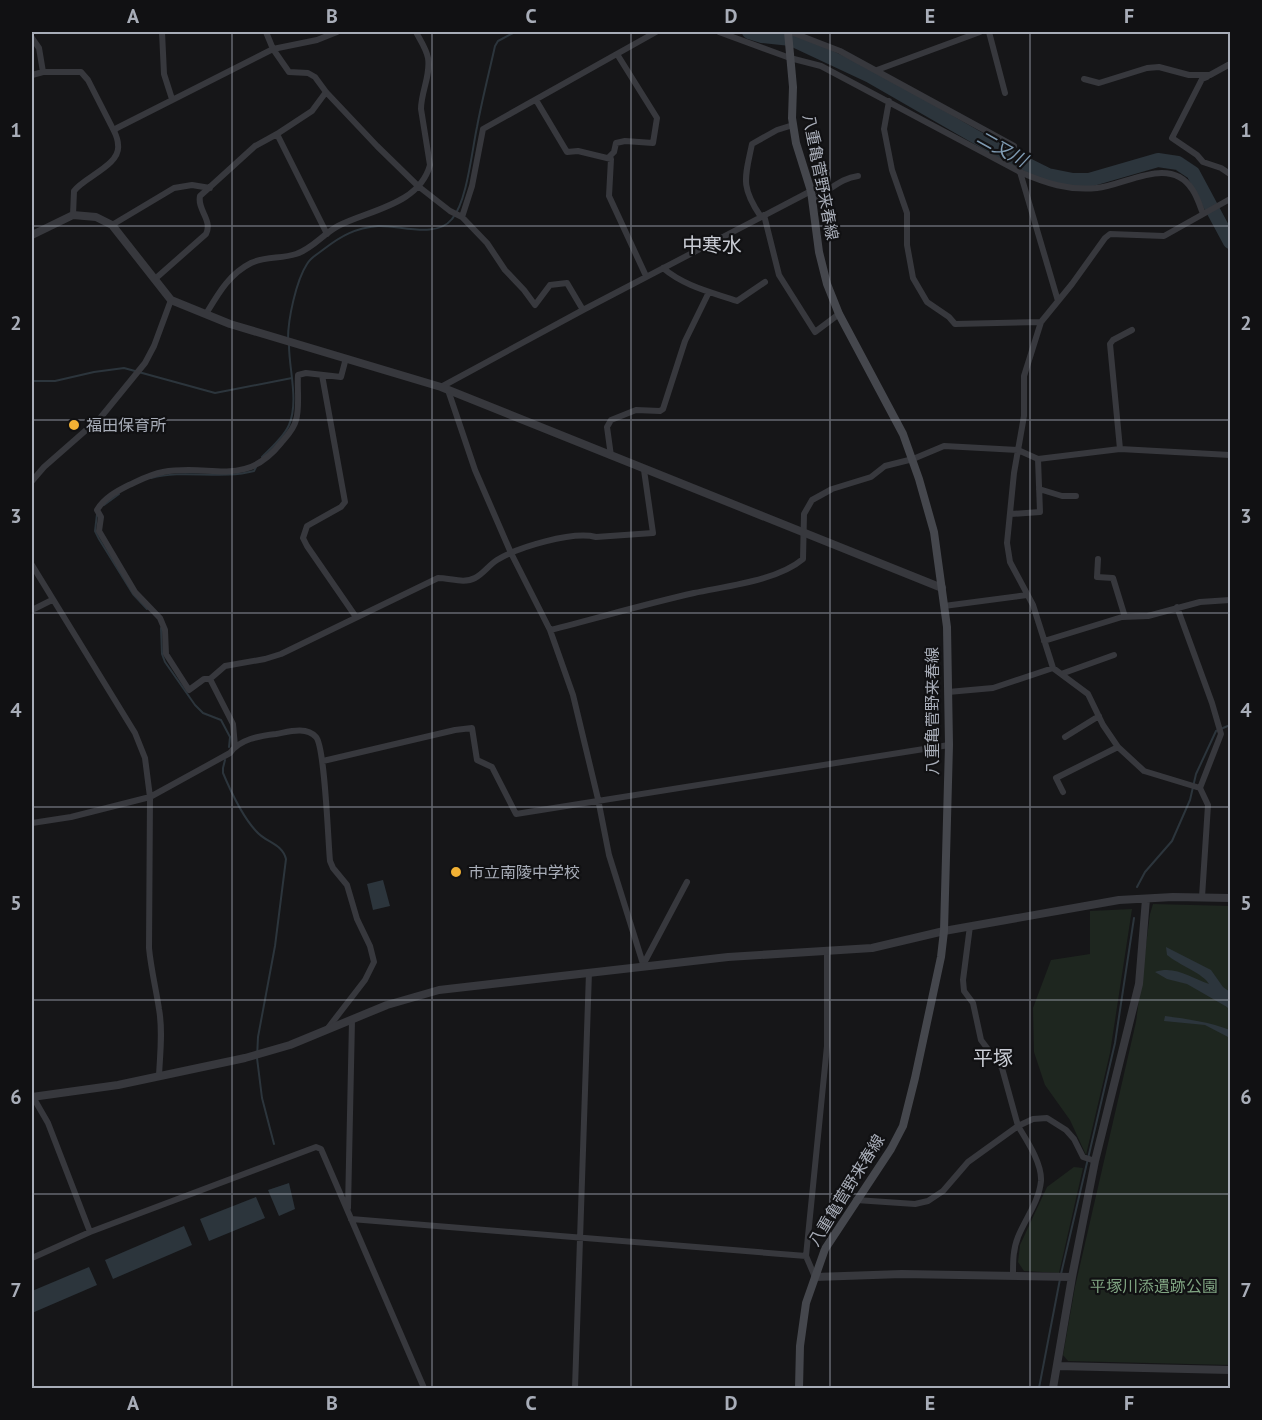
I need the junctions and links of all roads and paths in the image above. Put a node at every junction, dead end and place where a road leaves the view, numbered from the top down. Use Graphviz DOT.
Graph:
graph roads {
  1 [pos="162,32"];
  2 [pos="266,32"];
  3 [pos="337,32"];
  4 [pos="416,32"];
  5 [pos="656,32"];
  6 [pos="719,32"];
  7 [pos="790,32"];
  8 [pos="980,32"];
  9 [pos="989,32"];
  10 [pos="32,38"];
  11 [pos="273,49"];
  12 [pos="617,54"];
  13 [pos="790,58"];
  14 [pos="1230,64"];
  15 [pos="877,70"];
  16 [pos="43,72"];
  17 [pos="32,75"];
  18 [pos="1210,75"];
  19 [pos="1083,79"];
  20 [pos="327,92"];
  21 [pos="1005,93"];
  22 [pos="172,99"];
  23 [pos="536,100"];
  24 [pos="889,101"];
  25 [pos="793,125"];
  26 [pos="114,131"];
  27 [pos="276,134"];
  28 [pos="1014,146"];
  29 [pos="609,157"];
  30 [pos="1020,172"];
  31 [pos="1230,174"];
  32 [pos="858,176"];
  33 [pos="418,186"];
  34 [pos="210,188"];
  35 [pos="812,195"];
  36 [pos="1230,200"];
  37 [pos="1203,214"];
  38 [pos="73,215"];
  39 [pos="763,216"];
  40 [pos="462,217"];
  41 [pos="112,225"];
  42 [pos="327,234"];
  43 [pos="32,235"];
  44 [pos="663,268"];
  45 [pos="646,276"];
  46 [pos="155,279"];
  47 [pos="765,282"];
  48 [pos="709,292"];
  49 [pos="171,300"];
  50 [pos="1058,301"];
  51 [pos="583,310"];
  52 [pos="206,314"];
  53 [pos="839,314"];
  54 [pos="1041,322"];
  55 [pos="1132,330"];
  56 [pos="346,358"];
  57 [pos="322,375"];
  58 [pos="444,388"];
  59 [pos="1120,449"];
  60 [pos="1018,450"];
  61 [pos="1230,455"];
  62 [pos="611,456"];
  63 [pos="913,459"];
  64 [pos="1038,459"];
  65 [pos="644,470"];
  66 [pos="32,481"];
  67 [pos="1039,489"];
  68 [pos="1076,496"];
  69 [pos="1011,514"];
  70 [pos="803,533"];
  71 [pos="512,553"];
  72 [pos="1098,559"];
  73 [pos="32,565"];
  74 [pos="942,588"];
  75 [pos="1027,595"];
  76 [pos="52,600"];
  77 [pos="1230,600"];
  78 [pos="944,606"];
  79 [pos="1177,607"];
  80 [pos="32,610"];
  81 [pos="356,617"];
  82 [pos="1125,617"];
  83 [pos="550,630"];
  84 [pos="1044,641"];
  85 [pos="1114,655"];
  86 [pos="1053,668"];
  87 [pos="1061,674"];
  88 [pos="210,679"];
  89 [pos="948,692"];
  90 [pos="1099,716"];
  91 [pos="1065,737"];
  92 [pos="949,745"];
  93 [pos="235,746"];
  94 [pos="1118,747"];
  95 [pos="323,761"];
  96 [pos="1200,788"];
  97 [pos="1063,792"];
  98 [pos="150,796"];
  99 [pos="598,800"];
  100 [pos="32,823"];
  101 [pos="687,882"];
  102 [pos="1202,897"];
  103 [pos="1230,898"];
  104 [pos="1146,899"];
  105 [pos="970,927"];
  106 [pos="944,931"];
  107 [pos="827,951"];
  108 [pos="643,966"];
  109 [pos="589,972"];
  110 [pos="352,1020"];
  111 [pos="326,1031"];
  112 [pos="159,1076"];
  113 [pos="32,1096"];
  114 [pos="1018,1126"];
  115 [pos="1095,1161"];
  116 [pos="856,1200"];
  117 [pos="348,1210"];
  118 [pos="351,1220"];
  119 [pos="90,1232"];
  120 [pos="579,1239"];
  121 [pos="806,1256"];
  122 [pos="32,1258"];
  123 [pos="1013,1274"];
  124 [pos="1068,1276"];
  125 [pos="815,1277"];
  126 [pos="1057,1366"];
  127 [pos="1230,1370"];
  128 [pos="423,1389"];
  129 [pos="575,1389"];
  130 [pos="799,1389"];
  131 [pos="1053,1389"];
  1 -- 22 [label="street"];
  2 -- 11 [label="street"];
  3 -- 11 [label="street"];
  4 -- 33 [label="street"];
  5 -- 12 [label="street"];
  6 -- 13 [label="street"];
  7 -- 13 [label="main road, 八重亀菅野来春線"];
  7 -- 15 [label="street"];
  8 -- 15 [label="street"];
  9 -- 21 [label="street"];
  10 -- 16 [label="street"];
  11 -- 20 [label="street"];
  11 -- 22 [label="street"];
  12 -- 23 [label="street"];
  12 -- 29 [label="street"];
  13 -- 24 [label="street"];
  13 -- 25 [label="main road, 八重亀菅野来春線"];
  14 -- 18 [label="street"];
  15 -- 28 [label="street"];
  16 -- 17 [label="street"];
  16 -- 26 [label="street"];
  18 -- 19 [label="street"];
  18 -- 31 [label="street"];
  20 -- 27 [label="street"];
  20 -- 33 [label="street"];
  22 -- 26 [label="street"];
  23 -- 29 [label="street"];
  23 -- 40 [label="street"];
  24 -- 30 [label="street"];
  24 -- 54 [label="street"];
  25 -- 35 [label="main road, 八重亀菅野来春線"];
  25 -- 39 [label="street"];
  26 -- 38 [label="street"];
  27 -- 34 [label="street"];
  27 -- 42 [label="street"];
  29 -- 45 [label="street"];
  30 -- 37 [label="street"];
  30 -- 50 [label="street"];
  32 -- 35 [label="street"];
  33 -- 40 [label="street"];
  33 -- 42 [label="street"];
  34 -- 41 [label="street"];
  34 -- 46 [label="street"];
  35 -- 39 [label="street"];
  35 -- 53 [label="main road, 八重亀菅野来春線"];
  36 -- 37 [label="street"];
  37 -- 50 [label="street"];
  38 -- 41 [label="street"];
  38 -- 43 [label="street"];
  39 -- 44 [label="street"];
  39 -- 53 [label="street"];
  40 -- 51 [label="street"];
  41 -- 46 [label="street"];
  42 -- 52 [label="street"];
  44 -- 45 [label="street"];
  44 -- 48 [label="street"];
  45 -- 51 [label="street"];
  46 -- 49 [label="street"];
  47 -- 48 [label="street"];
  48 -- 62 [label="street"];
  49 -- 52 [label="street"];
  49 -- 66 [label="street"];
  50 -- 54 [label="street"];
  51 -- 58 [label="street"];
  52 -- 56 [label="street"];
  53 -- 63 [label="main road, 八重亀菅野来春線"];
  54 -- 60 [label="street"];
  55 -- 59 [label="street"];
  56 -- 57 [label="street"];
  56 -- 58 [label="street"];
  57 -- 81 [label="street"];
  57 -- 88 [label="street"];
  58 -- 62 [label="street"];
  58 -- 71 [label="street"];
  59 -- 61 [label="street"];
  59 -- 64 [label="street"];
  60 -- 63 [label="street"];
  60 -- 64 [label="street"];
  60 -- 69 [label="street"];
  62 -- 65 [label="street"];
  63 -- 70 [label="street"];
  63 -- 74 [label="main road, 八重亀菅野来春線"];
  64 -- 67 [label="street"];
  65 -- 70 [label="street"];
  65 -- 71 [label="street"];
  67 -- 68 [label="street"];
  67 -- 69 [label="street"];
  69 -- 75 [label="street"];
  70 -- 74 [label="street"];
  70 -- 83 [label="street"];
  71 -- 81 [label="street"];
  71 -- 83 [label="street"];
  72 -- 82 [label="street"];
  73 -- 76 [label="street"];
  74 -- 78 [label="main road, 八重亀菅野来春線"];
  75 -- 78 [label="street"];
  75 -- 84 [label="street"];
  76 -- 80 [label="street"];
  76 -- 98 [label="street"];
  77 -- 79 [label="street"];
  78 -- 89 [label="main road, 八重亀菅野来春線"];
  79 -- 82 [label="street"];
  79 -- 96 [label="street"];
  81 -- 88 [label="street"];
  82 -- 84 [label="street"];
  83 -- 99 [label="street"];
  84 -- 86 [label="street"];
  85 -- 87 [label="street"];
  86 -- 87 [label="street"];
  86 -- 89 [label="street"];
  87 -- 90 [label="street"];
  88 -- 93 [label="street"];
  89 -- 92 [label="main road, 八重亀菅野来春線"];
  90 -- 91 [label="street"];
  90 -- 94 [label="street"];
  92 -- 99 [label="street"];
  92 -- 106 [label="main road, 八重亀菅野来春線"];
  93 -- 95 [label="street"];
  93 -- 98 [label="street"];
  94 -- 96 [label="street"];
  94 -- 97 [label="street"];
  95 -- 99 [label="street"];
  95 -- 111 [label="street"];
  96 -- 102 [label="street"];
  98 -- 100 [label="street"];
  98 -- 112 [label="street"];
  99 -- 108 [label="street"];
  101 -- 108 [label="street"];
  102 -- 103 [label="street"];
  102 -- 104 [label="street"];
  104 -- 105 [label="street"];
  104 -- 115 [label="street"];
  105 -- 106 [label="street"];
  105 -- 114 [label="street"];
  106 -- 107 [label="street"];
  106 -- 116 [label="main road, 八重亀菅野来春線"];
  107 -- 108 [label="street"];
  107 -- 121 [label="street"];
  108 -- 109 [label="street"];
  109 -- 110 [label="street"];
  109 -- 120 [label="street"];
  110 -- 111 [label="street"];
  110 -- 117 [label="street"];
  111 -- 112 [label="street"];
  112 -- 113 [label="street"];
  113 -- 119 [label="street"];
  114 -- 115 [label="street"];
  114 -- 116 [label="street"];
  114 -- 123 [label="street"];
  115 -- 124 [label="street"];
  116 -- 125 [label="main road, 八重亀菅野来春線"];
  117 -- 118 [label="street"];
  117 -- 119 [label="street"];
  118 -- 120 [label="street"];
  118 -- 128 [label="street"];
  119 -- 122 [label="street"];
  120 -- 121 [label="street"];
  120 -- 129 [label="street"];
  121 -- 125 [label="street"];
  123 -- 124 [label="street"];
  123 -- 125 [label="street"];
  124 -- 126 [label="street"];
  125 -- 130 [label="main road, 八重亀菅野来春線"];
  126 -- 127 [label="street"];
  126 -- 131 [label="street"];
}
